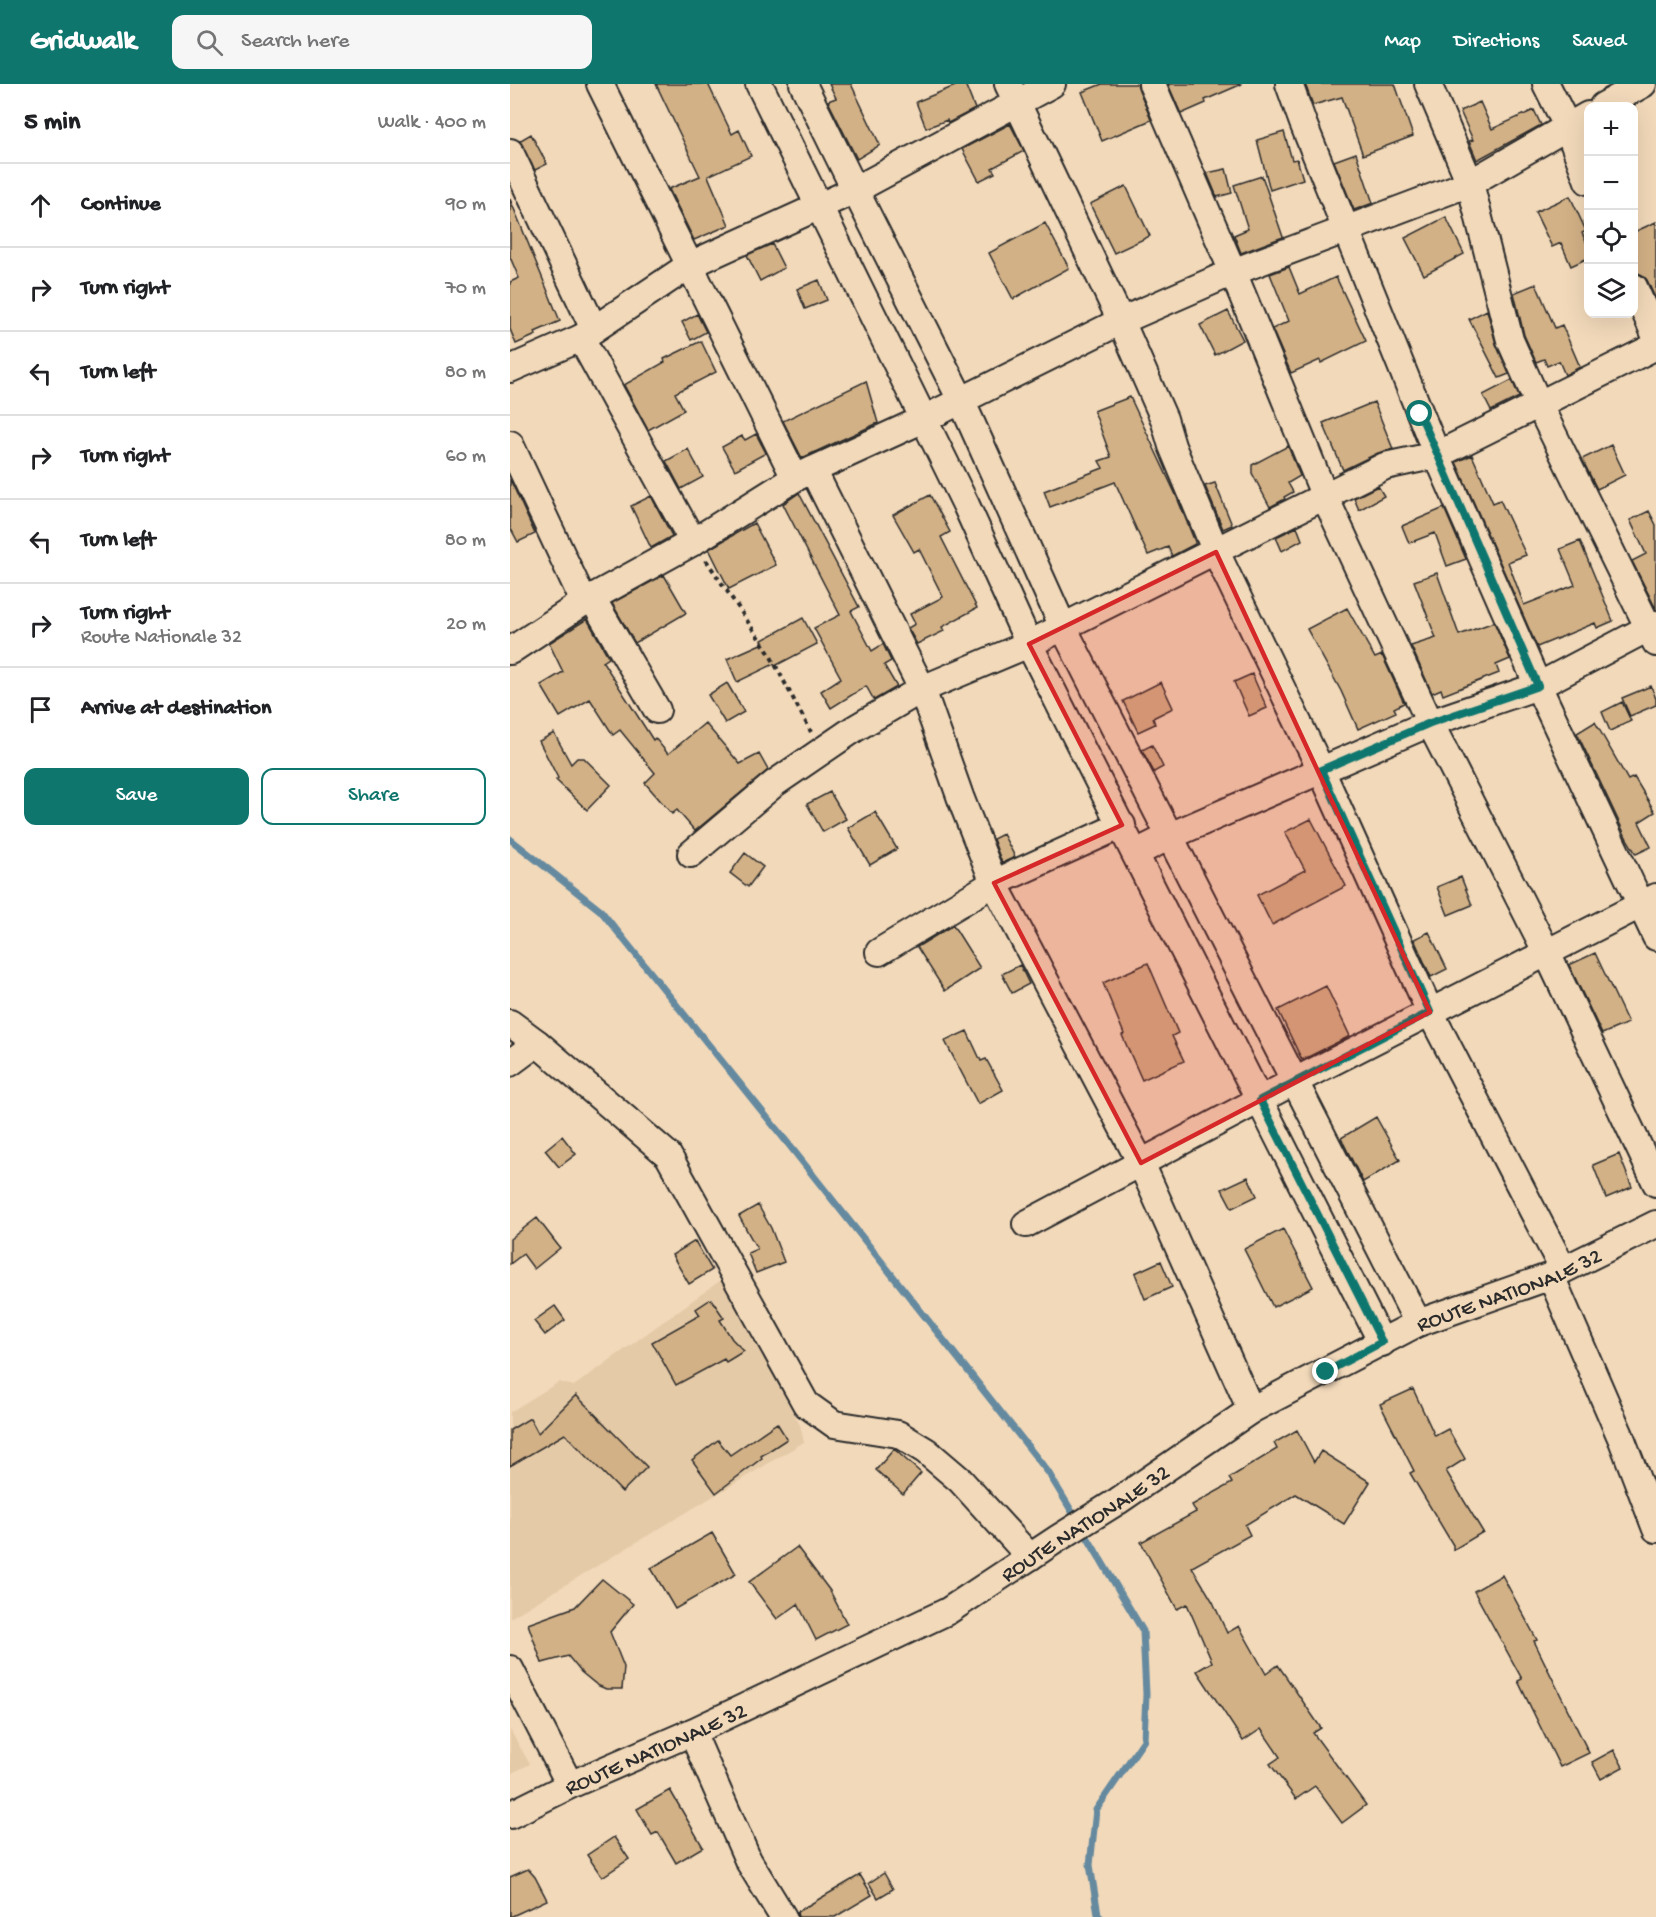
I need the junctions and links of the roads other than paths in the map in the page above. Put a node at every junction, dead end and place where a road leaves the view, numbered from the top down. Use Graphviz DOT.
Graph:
graph roads {
  1 [pos="600,84"];
  2 [pos="759,84"];
  3 [pos="804,84"];
  4 [pos="1052,84"];
  5 [pos="1152,84"];
  6 [pos="1289,84"];
  7 [pos="1428,84"];
  8 [pos="1546,84"];
  9 [pos="1643,84"];
  10 [pos="1012,93"];
  11 [pos="1610,102"];
  12 [pos="1578,121"];
  13 [pos="510,152"];
  14 [pos="1584,157"];
  15 [pos="1470,183"];
  16 [pos="855,190"];
  17 [pos="820,206"];
  18 [pos="1347,230"];
  19 [pos="690,265"];
  20 [pos="1233,272"];
  21 [pos="1638,296"];
  22 [pos="1121,321"];
  23 [pos="588,334"];
  24 [pos="1656,337"];
  25 [pos="1656,346"];
  26 [pos="510,369"];
  27 [pos="961,400"];
  28 [pos="1539,405"];
  29 [pos="924,419"];
  30 [pos="510,444"];
  31 [pos="1437,455"];
  32 [pos="804,474"];
  33 [pos="1324,497"];
  34 [pos="693,542"];
  35 [pos="1216,552"];
  36 [pos="588,600"];
  37 [pos="1063,627"];
  38 [pos="1654,632"];
  39 [pos="1029,644"];
  40 [pos="510,651"];
  41 [pos="1538,686"];
  42 [pos="922,689"];
  43 [pos="657,710"];
  44 [pos="1430,723"];
  45 [pos="1321,770"];
  46 [pos="1122,825"];
  47 [pos="1170,836"];
  48 [pos="1136,853"];
  49 [pos="691,854"];
  50 [pos="994,883"];
  51 [pos="1648,902"];
  52 [pos="1656,938"];
  53 [pos="879,952"];
  54 [pos="1546,953"];
  55 [pos="1430,1012"];
  56 [pos="510,1023"];
  57 [pos="537,1043"];
  58 [pos="510,1063"];
  59 [pos="1295,1081"];
  60 [pos="1260,1100"];
  61 [pos="1141,1163"];
  62 [pos="1656,1183"];
  63 [pos="1026,1224"];
  64 [pos="1656,1224"];
  65 [pos="1557,1272"];
  66 [pos="1418,1323"];
  67 [pos="1382,1342"];
  68 [pos="1251,1410"];
  69 [pos="1656,1529"];
  70 [pos="1030,1557"];
  71 [pos="510,1669"];
  72 [pos="692,1732"];
  73 [pos="570,1785"];
  74 [pos="510,1815"];
  75 [pos="783,1917"];
  1 -- 19 [label="street"];
  2 -- 17 [label="street"];
  3 -- 16 [label="street"];
  4 -- 10 [label="street"];
  5 -- 20 [label="street"];
  6 -- 18 [label="street"];
  7 -- 15 [label="street"];
  8 -- 12 [label="street"];
  9 -- 11 [label="street"];
  10 -- 16 [label="street"];
  10 -- 22 [label="street"];
  12 -- 14 [label="street"];
  12 -- 15 [label="street"];
  13 -- 23 [label="street"];
  15 -- 18 [label="street"];
  15 -- 28 [label="street"];
  16 -- 17 [label="street"];
  16 -- 27 [label="street"];
  17 -- 19 [label="street"];
  17 -- 29 [label="street"];
  18 -- 20 [label="street"];
  18 -- 31 [label="street"];
  19 -- 23 [label="street"];
  19 -- 32 [label="street"];
  20 -- 22 [label="street"];
  20 -- 33 [label="street"];
  21 -- 24 [label="street"];
  22 -- 27 [label="street"];
  22 -- 35 [label="street"];
  23 -- 26 [label="street"];
  23 -- 34 [label="street"];
  25 -- 28 [label="street"];
  27 -- 29 [label="street"];
  27 -- 37 [label="street"];
  28 -- 31 [label="street"];
  28 -- 38 [label="street"];
  29 -- 32 [label="street"];
  29 -- 39 [label="street"];
  30 -- 36 [label="street"];
  31 -- 33 [label="street"];
  31 -- 41 [label="street"];
  32 -- 34 [label="street"];
  32 -- 42 [label="street"];
  33 -- 35 [label="street"];
  33 -- 44 [label="street"];
  34 -- 36 [label="street"];
  35 -- 37 [label="street"];
  35 -- 45 [label="street"];
  36 -- 40 [label="street"];
  36 -- 43 [label="street"];
  37 -- 39 [label="street"];
  37 -- 47 [label="street"];
  38 -- 41 [label="street"];
  39 -- 42 [label="street"];
  39 -- 46 [label="street"];
  41 -- 44 [label="street"];
  41 -- 51 [label="street"];
  42 -- 49 [label="street"];
  42 -- 50 [label="street"];
  44 -- 45 [label="street"];
  44 -- 54 [label="street"];
  45 -- 47 [label="street"];
  45 -- 55 [label="street"];
  46 -- 48 [label="street"];
  46 -- 50 [label="street"];
  47 -- 48 [label="street"];
  47 -- 59 [label="street"];
  48 -- 60 [label="street"];
  50 -- 53 [label="street"];
  50 -- 61 [label="street"];
  51 -- 52 [label="street"];
  51 -- 54 [label="street"];
  54 -- 55 [label="street"];
  54 -- 62 [label="street"];
  55 -- 59 [label="street"];
  55 -- 65 [label="street"];
  56 -- 57 [label="street"];
  57 -- 58 [label="street"];
  57 -- 70 [label="street"];
  59 -- 60 [label="street"];
  59 -- 66 [label="street"];
  60 -- 61 [label="street"];
  60 -- 67 [label="street"];
  61 -- 63 [label="street"];
  61 -- 68 [label="street"];
  64 -- 65 [label="street, ROUTE NATIONALE 32"];
  65 -- 66 [label="street, ROUTE NATIONALE 32"];
  65 -- 69 [label="street"];
  66 -- 67 [label="street, ROUTE NATIONALE 32"];
  67 -- 68 [label="street, ROUTE NATIONALE 32"];
  68 -- 70 [label="street, ROUTE NATIONALE 32"];
  70 -- 72 [label="street, ROUTE NATIONALE 32"];
  71 -- 73 [label="street"];
  72 -- 73 [label="street, ROUTE NATIONALE 32"];
  72 -- 75 [label="street"];
  73 -- 74 [label="street, ROUTE NATIONALE 32"];
}
